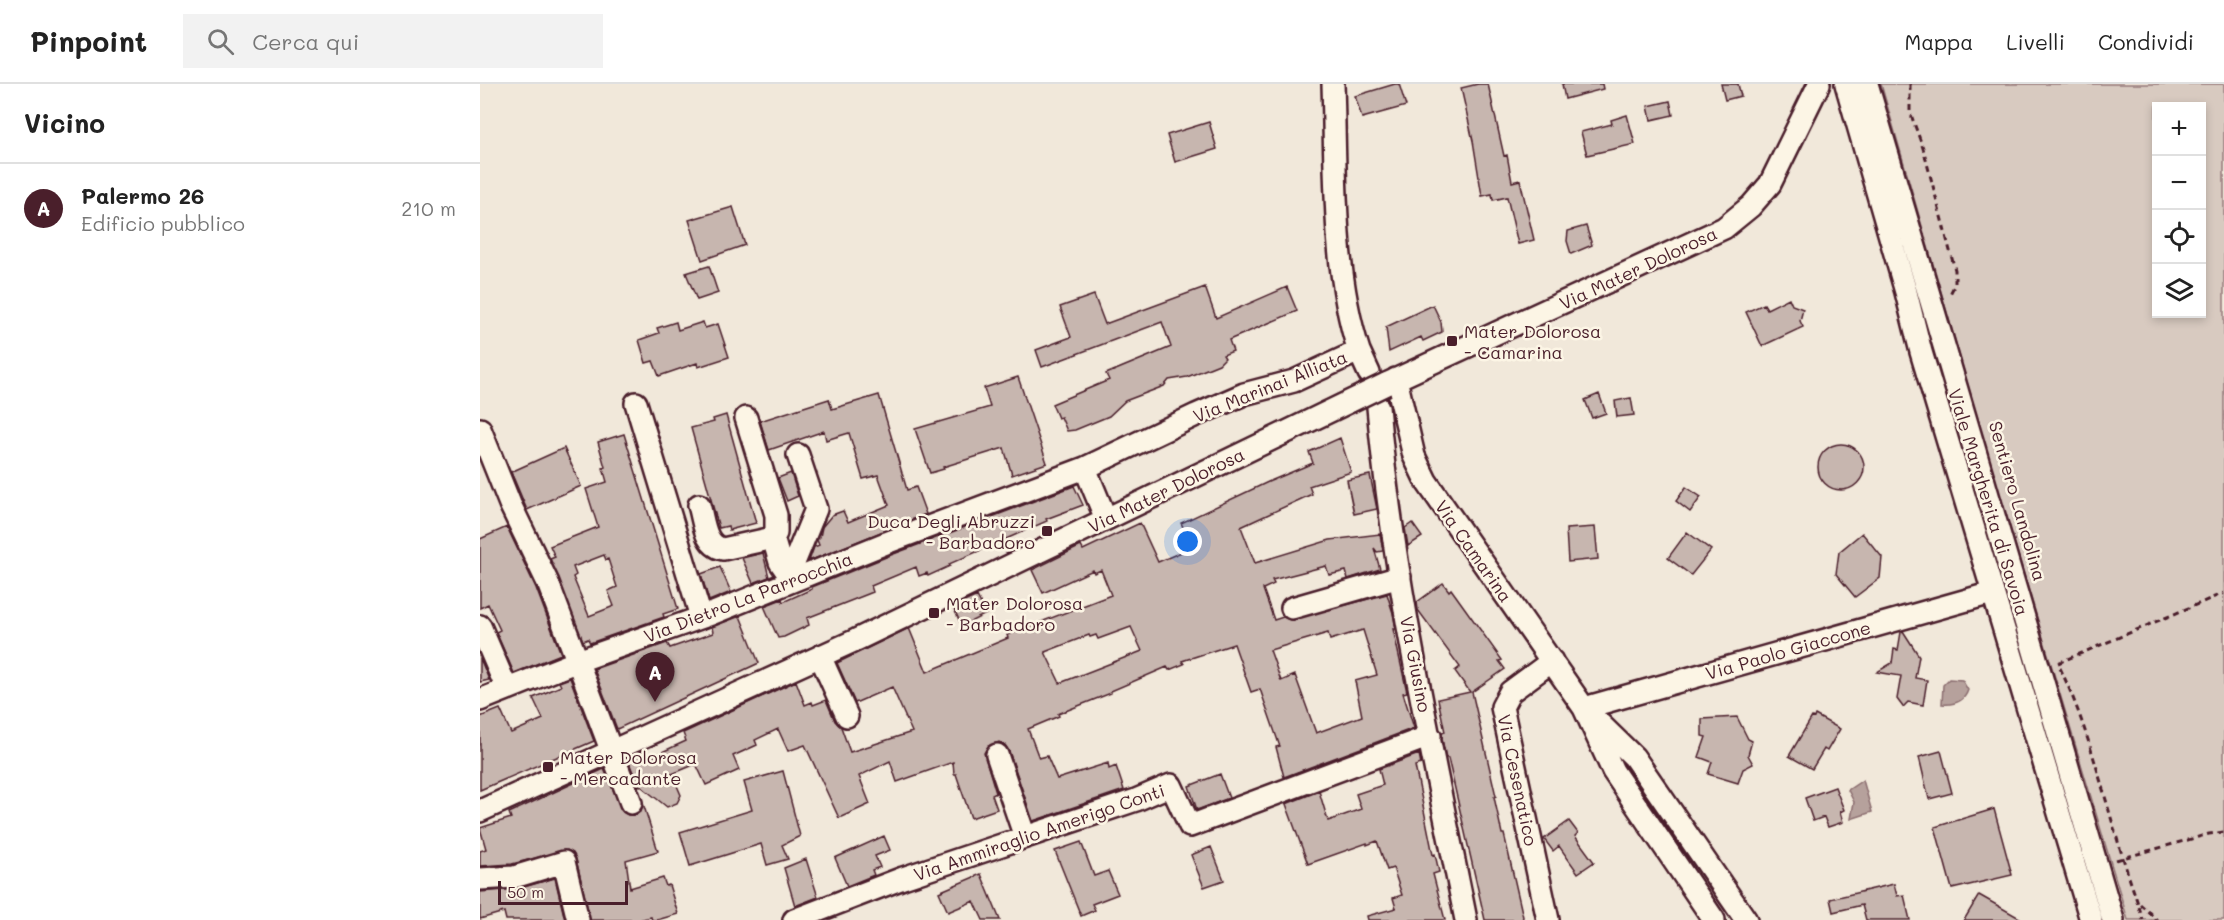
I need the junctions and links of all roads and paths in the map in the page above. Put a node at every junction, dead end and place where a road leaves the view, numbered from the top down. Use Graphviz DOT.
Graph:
graph roads {
  1 [pos="1333,84"];
  2 [pos="1819,84"];
  3 [pos="1846,84"];
  4 [pos="1867,84"];
  5 [pos="1910,84"];
  6 [pos="1948,298"];
  7 [pos="1359,351"];
  8 [pos="1383,379"];
  9 [pos="636,402"];
  10 [pos="1378,407"];
  11 [pos="746,418"];
  12 [pos="480,429"];
  13 [pos="798,455"];
  14 [pos="1085,468"];
  15 [pos="699,504"];
  16 [pos="1106,519"];
  17 [pos="773,538"];
  18 [pos="1400,577"];
  19 [pos="789,579"];
  20 [pos="2224,592"];
  21 [pos="1992,593"];
  22 [pos="1292,608"];
  23 [pos="701,617"];
  24 [pos="480,626"];
  25 [pos="2054,654"];
  26 [pos="820,656"];
  27 [pos="579,661"];
  28 [pos="1552,661"];
  29 [pos="2058,663"];
  30 [pos="507,689"];
  31 [pos="480,700"];
  32 [pos="1584,708"];
  33 [pos="847,716"];
  34 [pos="1430,736"];
  35 [pos="611,750"];
  36 [pos="997,755"];
  37 [pos="631,803"];
  38 [pos="480,811"];
  39 [pos="2224,832"];
  40 [pos="1025,837"];
  41 [pos="2123,858"];
  42 [pos="2096,864"];
  43 [pos="480,879"];
  44 [pos="2138,903"];
  45 [pos="578,920"];
  46 [pos="794,920"];
  47 [pos="1466,920"];
  48 [pos="1548,920"];
  49 [pos="1714,920"];
  50 [pos="1746,920"];
  51 [pos="2091,920"];
  52 [pos="2113,920"];
  53 [pos="2143,920"];
  54 [pos="2157,920"];
  1 -- 7 [label="street, Via Marinai Alliata"];
  2 -- 8 [label="street, Via Mater Dolorosa"];
  3 -- 21 [label="street, Viale Margherita di Savoia"];
  4 -- 42 [label="street, Viale Margherita di Savoia"];
  5 -- 6 [label="path"];
  7 -- 8 [label="street"];
  7 -- 14 [label="street, Via Marinai Alliata"];
  8 -- 16 [label="street, Via Mater Dolorosa, bridge"];
  8 -- 28 [label="street, Via Camarina"];
  9 -- 23 [label="street"];
  10 -- 18 [label="street, Via Giusino"];
  11 -- 17 [label="street"];
  12 -- 27 [label="street"];
  13 -- 19 [label="street"];
  14 -- 16 [label="street"];
  14 -- 19 [label="street, Via Dietro La Parrocchia"];
  15 -- 17 [label="street"];
  16 -- 26 [label="street, Via Mater Dolorosa"];
  17 -- 19 [label="street"];
  18 -- 22 [label="street"];
  18 -- 34 [label="street, Via Giusino"];
  19 -- 23 [label="street, Via Dietro La Parrocchia"];
  20 -- 29 [label="path"];
  21 -- 32 [label="street, Via Paolo Giaccone"];
  21 -- 51 [label="street, Viale Margherita di Savoia"];
  23 -- 27 [label="street, Via Dietro La Parrocchia"];
  24 -- 30 [label="street"];
  25 -- 29 [label="path"];
  26 -- 33 [label="street"];
  26 -- 35 [label="street, Via Mater Dolorosa"];
  27 -- 30 [label="street, Via Dietro La Parrocchia"];
  27 -- 35 [label="street"];
  28 -- 32 [label="street, Via Camarina"];
  28 -- 48 [label="street, Via Cesenatico"];
  29 -- 41 [label="path"];
  30 -- 31 [label="street, Via Dietro La Parrocchia"];
  32 -- 49 [label="street, Via Camarina"];
  32 -- 50 [label="street, Via Camarina"];
  34 -- 40 [label="street, Via Ammiraglio Amerigo Conti"];
  34 -- 47 [label="street, Via Giusino"];
  35 -- 37 [label="street"];
  35 -- 38 [label="street, Via Mater Dolorosa"];
  36 -- 40 [label="street"];
  39 -- 41 [label="path"];
  40 -- 46 [label="street, Via Ammiraglio Amerigo Conti"];
  41 -- 42 [label="path"];
  41 -- 44 [label="path"];
  42 -- 52 [label="street, Viale Margherita di Savoia"];
  43 -- 45 [label="street"];
  44 -- 53 [label="path"];
  44 -- 54 [label="path"];
}
